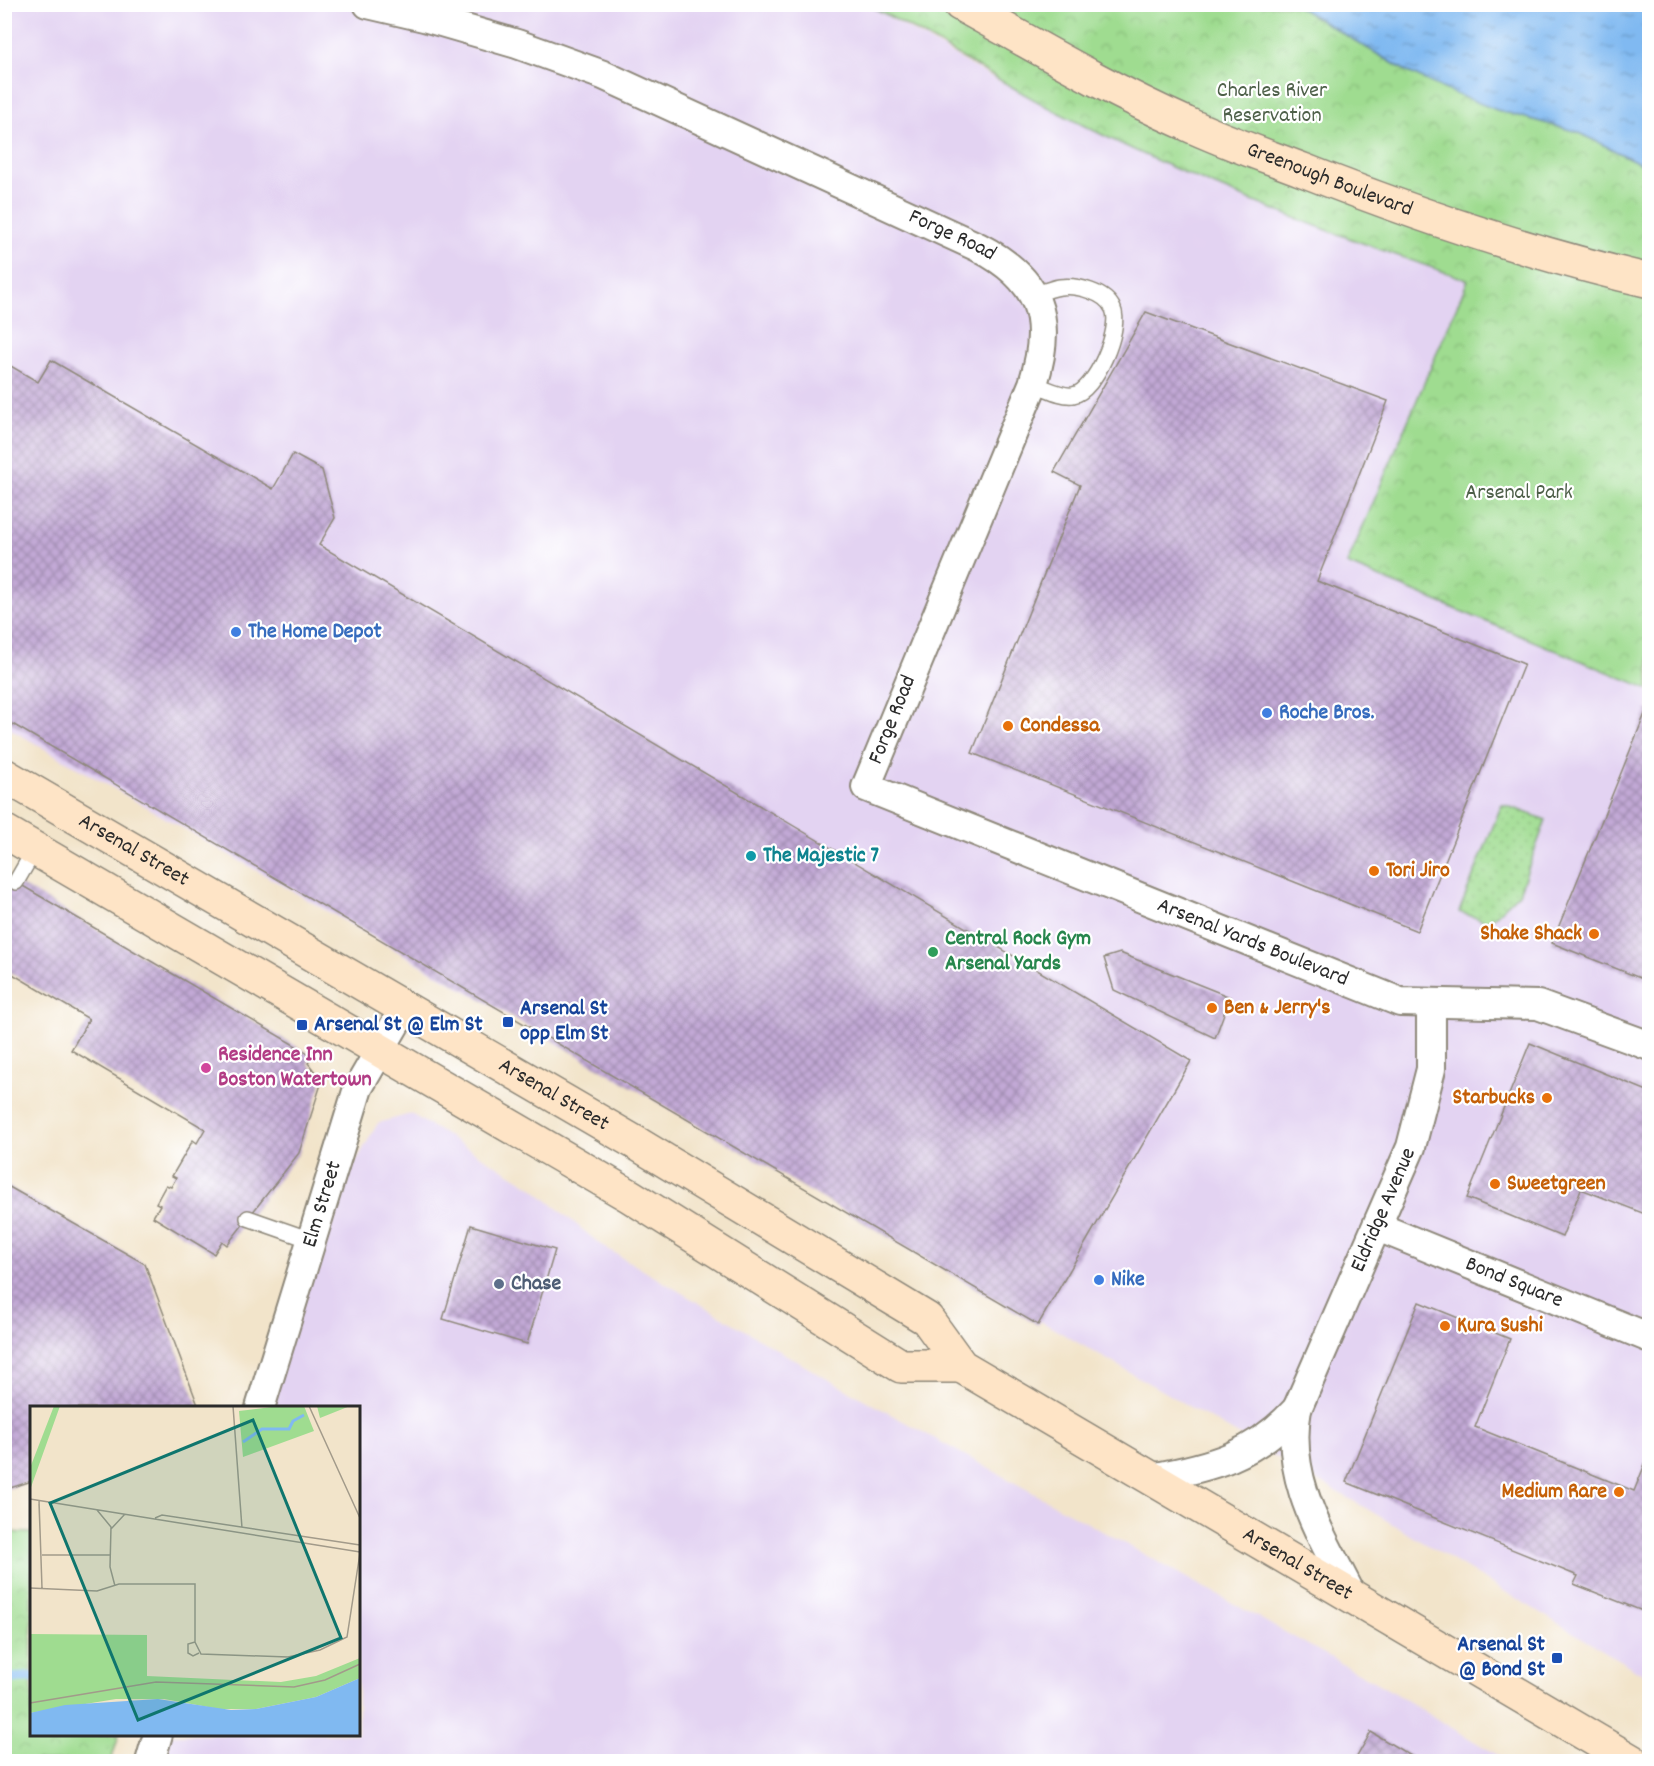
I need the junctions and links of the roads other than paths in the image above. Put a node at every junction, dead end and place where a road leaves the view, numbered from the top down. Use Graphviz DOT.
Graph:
graph roads {
  1 [pos="368,4"];
  2 [pos="960,4"];
  3 [pos="1650,280"];
  4 [pos="1034,295"];
  5 [pos="1033,384"];
  6 [pos="4,775"];
  7 [pos="866,787"];
  8 [pos="4,831"];
  9 [pos="35,849"];
  10 [pos="16,882"];
  11 [pos="1431,1004"];
  12 [pos="404,1009"];
  13 [pos="1650,1046"];
  14 [pos="380,1051"];
  15 [pos="248,1218"];
  16 [pos="1378,1227"];
  17 [pos="311,1240"];
  18 [pos="1650,1338"];
  19 [pos="961,1366"];
  20 [pos="260,1406"];
  21 [pos="1297,1409"];
  22 [pos="1151,1478"];
  23 [pos="1352,1596"];
  24 [pos="157,1736"];
  25 [pos="150,1761"];
  26 [pos="1633,1761"];
  1 -- 4 [label="street, Forge Road"];
  2 -- 3 [label="main road, Greenough Boulevard"];
  4 -- 5 [label="street, Forge Road"];
  4 -- 5 [label="lane"];
  5 -- 7 [label="street, Forge Road"];
  6 -- 12 [label="main road, Arsenal Street"];
  7 -- 11 [label="street, Arsenal Yards Boulevard"];
  8 -- 9 [label="main road"];
  9 -- 10 [label="lane"];
  9 -- 14 [label="main road"];
  11 -- 13 [label="street, Arsenal Yards Boulevard"];
  11 -- 16 [label="street, Eldridge Avenue"];
  12 -- 14 [label="street, Elm Street"];
  12 -- 19 [label="main road, Arsenal Street"];
  14 -- 17 [label="street, Elm Street"];
  14 -- 19 [label="main road"];
  15 -- 17 [label="lane"];
  16 -- 18 [label="street, Bond Square"];
  16 -- 21 [label="street, Eldridge Avenue"];
  17 -- 20 [label="street, Elm Street"];
  19 -- 22 [label="main road, Arsenal Street"];
  21 -- 22 [label="street, Eldridge Avenue"];
  21 -- 23 [label="street, Eldridge Avenue"];
  22 -- 23 [label="main road, Arsenal Street"];
  23 -- 26 [label="main road, Arsenal Street"];
  24 -- 25 [label="street"];
}
